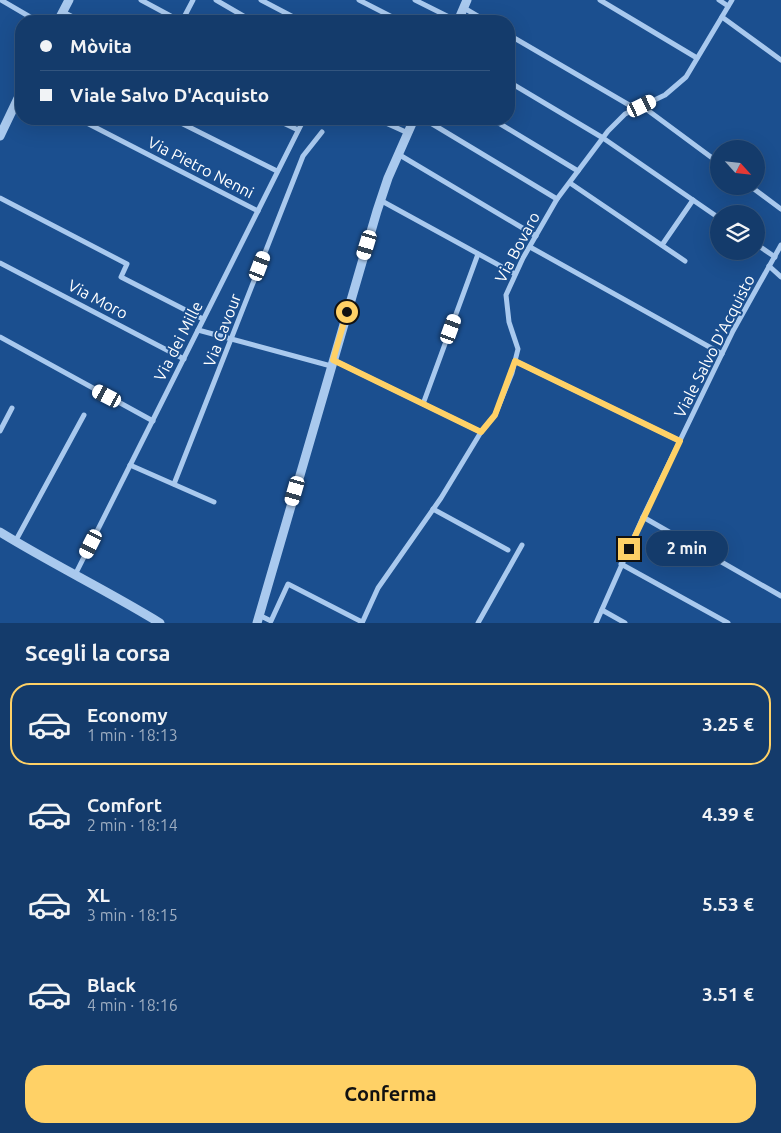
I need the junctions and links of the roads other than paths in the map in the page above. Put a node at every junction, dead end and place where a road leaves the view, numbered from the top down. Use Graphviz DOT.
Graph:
graph roads {
  1 [pos="0,0"];
  2 [pos="69,0"];
  3 [pos="141,0"];
  4 [pos="193,0"];
  5 [pos="216,0"];
  6 [pos="262,0"];
  7 [pos="359,0"];
  8 [pos="415,0"];
  9 [pos="600,0"];
  10 [pos="719,0"];
  11 [pos="732,0"];
  12 [pos="465,4"];
  13 [pos="728,6"];
  14 [pos="63,12"];
  15 [pos="26,15"];
  16 [pos="61,15"];
  17 [pos="69,15"];
  18 [pos="170,15"];
  19 [pos="184,15"];
  20 [pos="242,15"];
  21 [pos="290,15"];
  22 [pos="388,15"];
  23 [pos="445,15"];
  24 [pos="479,15"];
  25 [pos="722,17"];
  26 [pos="515,38"];
  27 [pos="698,58"];
  28 [pos="781,60"];
  29 [pos="515,86"];
  30 [pos="15,105"];
  31 [pos="639,107"];
  32 [pos="90,125"];
  33 [pos="185,125"];
  34 [pos="288,125"];
  35 [pos="301,125"];
  36 [pos="391,125"];
  37 [pos="411,125"];
  38 [pos="434,125"];
  39 [pos="502,125"];
  40 [pos="298,130"];
  41 [pos="322,132"];
  42 [pos="408,133"];
  43 [pos="0,136"];
  44 [pos="603,138"];
  45 [pos="398,154"];
  46 [pos="710,157"];
  47 [pos="277,171"];
  48 [pos="578,171"];
  49 [pos="570,183"];
  50 [pos="762,195"];
  51 [pos="0,198"];
  52 [pos="558,199"];
  53 [pos="380,200"];
  54 [pos="693,200"];
  55 [pos="781,209"];
  56 [pos="258,210"];
  57 [pos="710,212"];
  58 [pos="536,236"];
  59 [pos="662,245"];
  60 [pos="781,245"];
  61 [pos="530,247"];
  62 [pos="765,250"];
  63 [pos="478,254"];
  64 [pos="775,257"];
  65 [pos="685,261"];
  66 [pos="0,262"];
  67 [pos="769,266"];
  68 [pos="515,274"];
  69 [pos="781,277"];
  70 [pos="204,319"];
  71 [pos="198,330"];
  72 [pos="0,337"];
  73 [pos="231,339"];
  74 [pos="722,354"];
  75 [pos="184,359"];
  76 [pos="515,361"];
  77 [pos="332,363"];
  78 [pos="423,404"];
  79 [pos="12,408"];
  80 [pos="84,415"];
  81 [pos="153,421"];
  82 [pos="0,431"];
  83 [pos="481,432"];
  84 [pos="680,441"];
  85 [pos="130,465"];
  86 [pos="174,484"];
  87 [pos="214,502"];
  88 [pos="433,509"];
  89 [pos="643,517"];
  90 [pos="0,532"];
  91 [pos="15,542"];
  92 [pos="522,545"];
  93 [pos="508,550"];
  94 [pos="622,564"];
  95 [pos="75,575"];
  96 [pos="781,596"];
  97 [pos="602,610"];
  98 [pos="258,619"];
  99 [pos="362,622"];
  100 [pos="160,623"];
  101 [pos="478,623"];
  102 [pos="596,623"];
  103 [pos="625,623"];
  104 [pos="728,623"];
  1 -- 15 [label="street"];
  2 -- 14 [label="street"];
  3 -- 18 [label="street"];
  4 -- 19 [label="street"];
  5 -- 20 [label="street"];
  6 -- 21 [label="street"];
  7 -- 22 [label="street"];
  8 -- 23 [label="street"];
  9 -- 27 [label="street"];
  10 -- 13 [label="street"];
  11 -- 13 [label="street, Via Bovaro"];
  12 -- 24 [label="street"];
  13 -- 25 [label="street, Via Bovaro"];
  14 -- 16 [label="street"];
  14 -- 17 [label="street"];
  25 -- 27 [label="street, Via Bovaro"];
  25 -- 28 [label="street"];
  26 -- 31 [label="street"];
  27 -- 31 [label="street, Via Bovaro"];
  29 -- 44 [label="street"];
  30 -- 43 [label="street"];
  31 -- 44 [label="street, Via Bovaro"];
  31 -- 46 [label="street"];
  32 -- 56 [label="street, Via Pietro Nenni"];
  33 -- 47 [label="street"];
  34 -- 40 [label="street"];
  35 -- 40 [label="street, Via dei Mille"];
  36 -- 42 [label="street"];
  37 -- 42 [label="street"];
  38 -- 52 [label="street"];
  39 -- 48 [label="street"];
  40 -- 47 [label="street, Via dei Mille"];
  41 -- 73 [label="street, Via Cavour"];
  42 -- 45 [label="street"];
  44 -- 48 [label="street, Via Bovaro"];
  44 -- 54 [label="street"];
  45 -- 53 [label="street"];
  45 -- 58 [label="street"];
  47 -- 56 [label="street, Via dei Mille"];
  48 -- 49 [label="street, Via Bovaro"];
  49 -- 52 [label="street, Via Bovaro"];
  49 -- 59 [label="street"];
  50 -- 55 [label="street"];
  51 -- 70 [label="street"];
  52 -- 58 [label="street, Via Bovaro"];
  53 -- 63 [label="street"];
  53 -- 77 [label="street"];
  54 -- 57 [label="street"];
  54 -- 59 [label="street"];
  56 -- 70 [label="street, Via dei Mille"];
  58 -- 61 [label="street, Via Bovaro"];
  59 -- 65 [label="street"];
  60 -- 64 [label="street, Viale Salvo D'Acquisto"];
  61 -- 68 [label="street, Via Bovaro"];
  61 -- 74 [label="street"];
  62 -- 64 [label="street"];
  63 -- 68 [label="street"];
  63 -- 78 [label="street"];
  64 -- 67 [label="street, Viale Salvo D'Acquisto"];
  66 -- 75 [label="street, Via Moro"];
  67 -- 69 [label="street"];
  67 -- 74 [label="street, Viale Salvo D'Acquisto"];
  68 -- 76 [label="street, Via Bovaro"];
  70 -- 71 [label="street, Via dei Mille"];
  71 -- 73 [label="street"];
  71 -- 75 [label="street, Via dei Mille"];
  72 -- 81 [label="street"];
  73 -- 77 [label="street"];
  73 -- 86 [label="street, Via Cavour"];
  74 -- 84 [label="street, Viale Salvo D'Acquisto"];
  75 -- 81 [label="street, Via dei Mille"];
  76 -- 83 [label="street, Via Bovaro"];
  76 -- 84 [label="street"];
  77 -- 78 [label="street"];
  77 -- 98 [label="street"];
  78 -- 83 [label="street"];
  79 -- 82 [label="street"];
  80 -- 91 [label="street"];
  81 -- 85 [label="street, Via dei Mille"];
  83 -- 88 [label="street, Via Bovaro"];
  84 -- 89 [label="street, Viale Salvo D'Acquisto"];
  85 -- 86 [label="street"];
  85 -- 95 [label="street, Via dei Mille"];
  86 -- 87 [label="street"];
  88 -- 93 [label="street"];
  88 -- 99 [label="street, Via Bovaro"];
  89 -- 94 [label="street, Viale Salvo D'Acquisto"];
  89 -- 96 [label="street"];
  90 -- 91 [label="street"];
  91 -- 95 [label="street"];
  92 -- 101 [label="street"];
  94 -- 97 [label="street, Viale Salvo D'Acquisto"];
  94 -- 104 [label="street"];
  95 -- 100 [label="street"];
  97 -- 102 [label="street, Viale Salvo D'Acquisto"];
  97 -- 103 [label="street"];
  98 -- 99 [label="street"];
}
